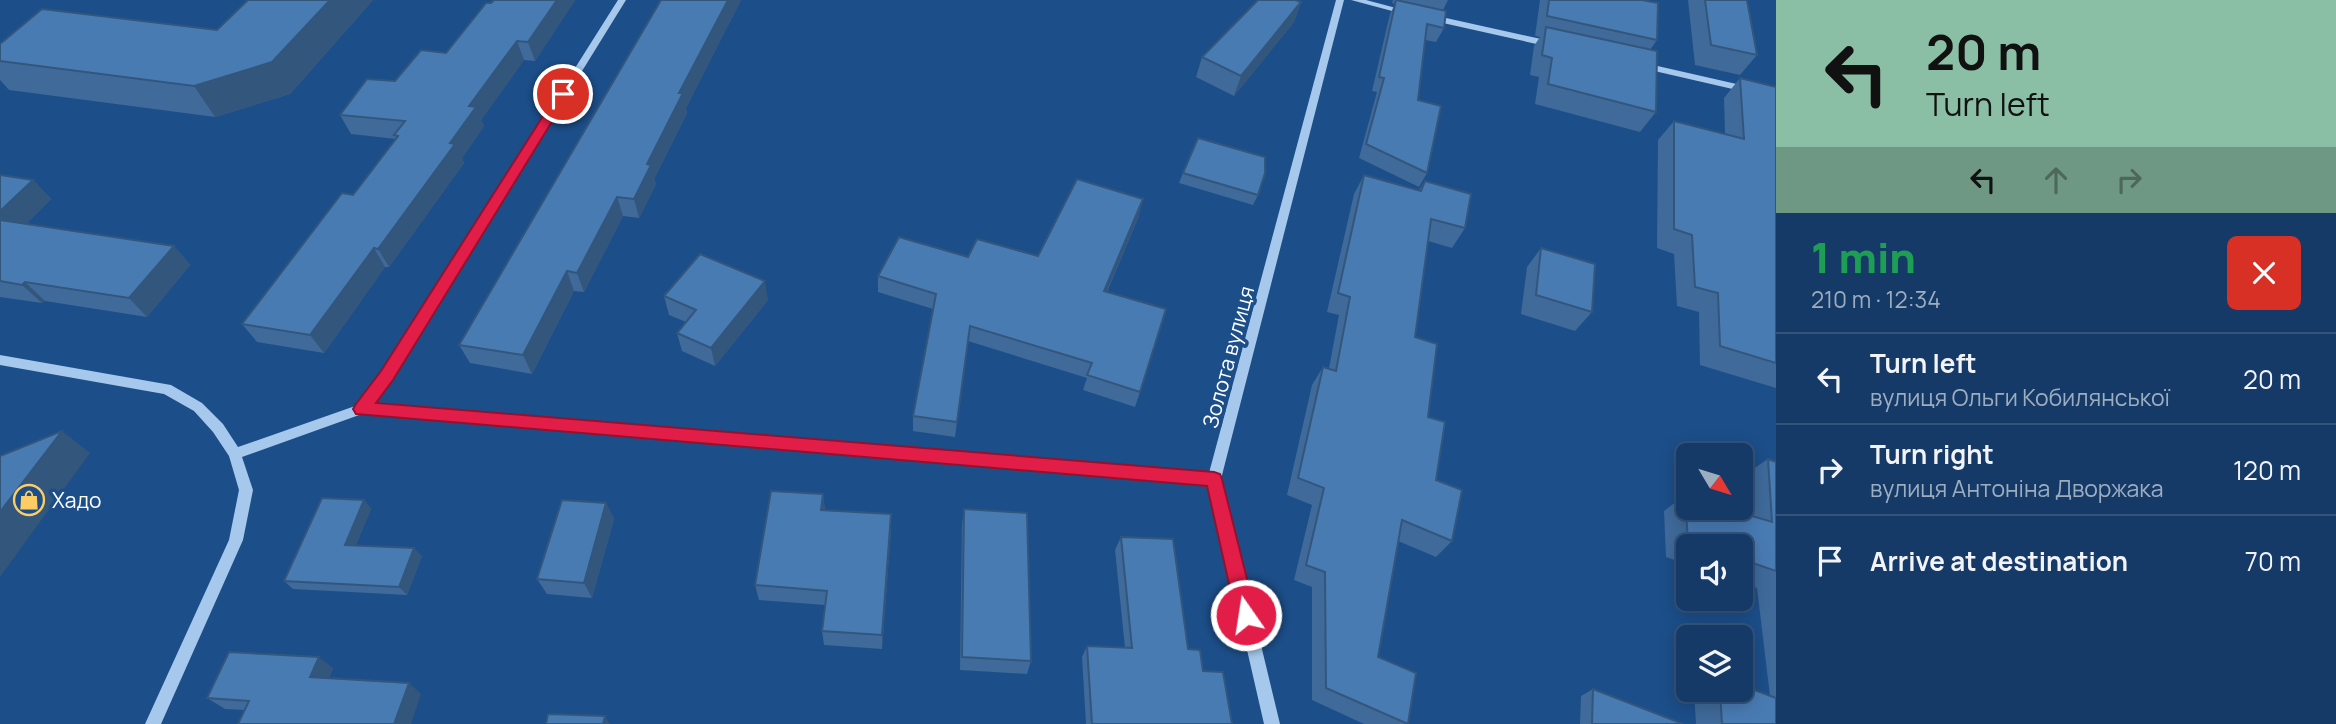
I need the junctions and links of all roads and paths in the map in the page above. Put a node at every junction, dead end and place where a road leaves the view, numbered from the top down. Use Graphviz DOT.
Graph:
graph roads {
  1 [pos="622,0"];
  2 [pos="1340,0"];
  3 [pos="1355,0"];
  4 [pos="1564,48"];
  5 [pos="1630,63"];
  6 [pos="1776,96"];
  7 [pos="0,360"];
  8 [pos="362,409"];
  9 [pos="235,454"];
  10 [pos="1214,479"];
  11 [pos="153,724"];
  12 [pos="1272,724"];
  1 -- 8 [label="street"];
  2 -- 10 [label="street, Золота вулиця"];
  3 -- 4 [label="street"];
  5 -- 6 [label="street"];
  7 -- 9 [label="street"];
  8 -- 9 [label="street"];
  8 -- 10 [label="street"];
  9 -- 11 [label="street"];
  10 -- 12 [label="street, Золота вулиця"];
}
